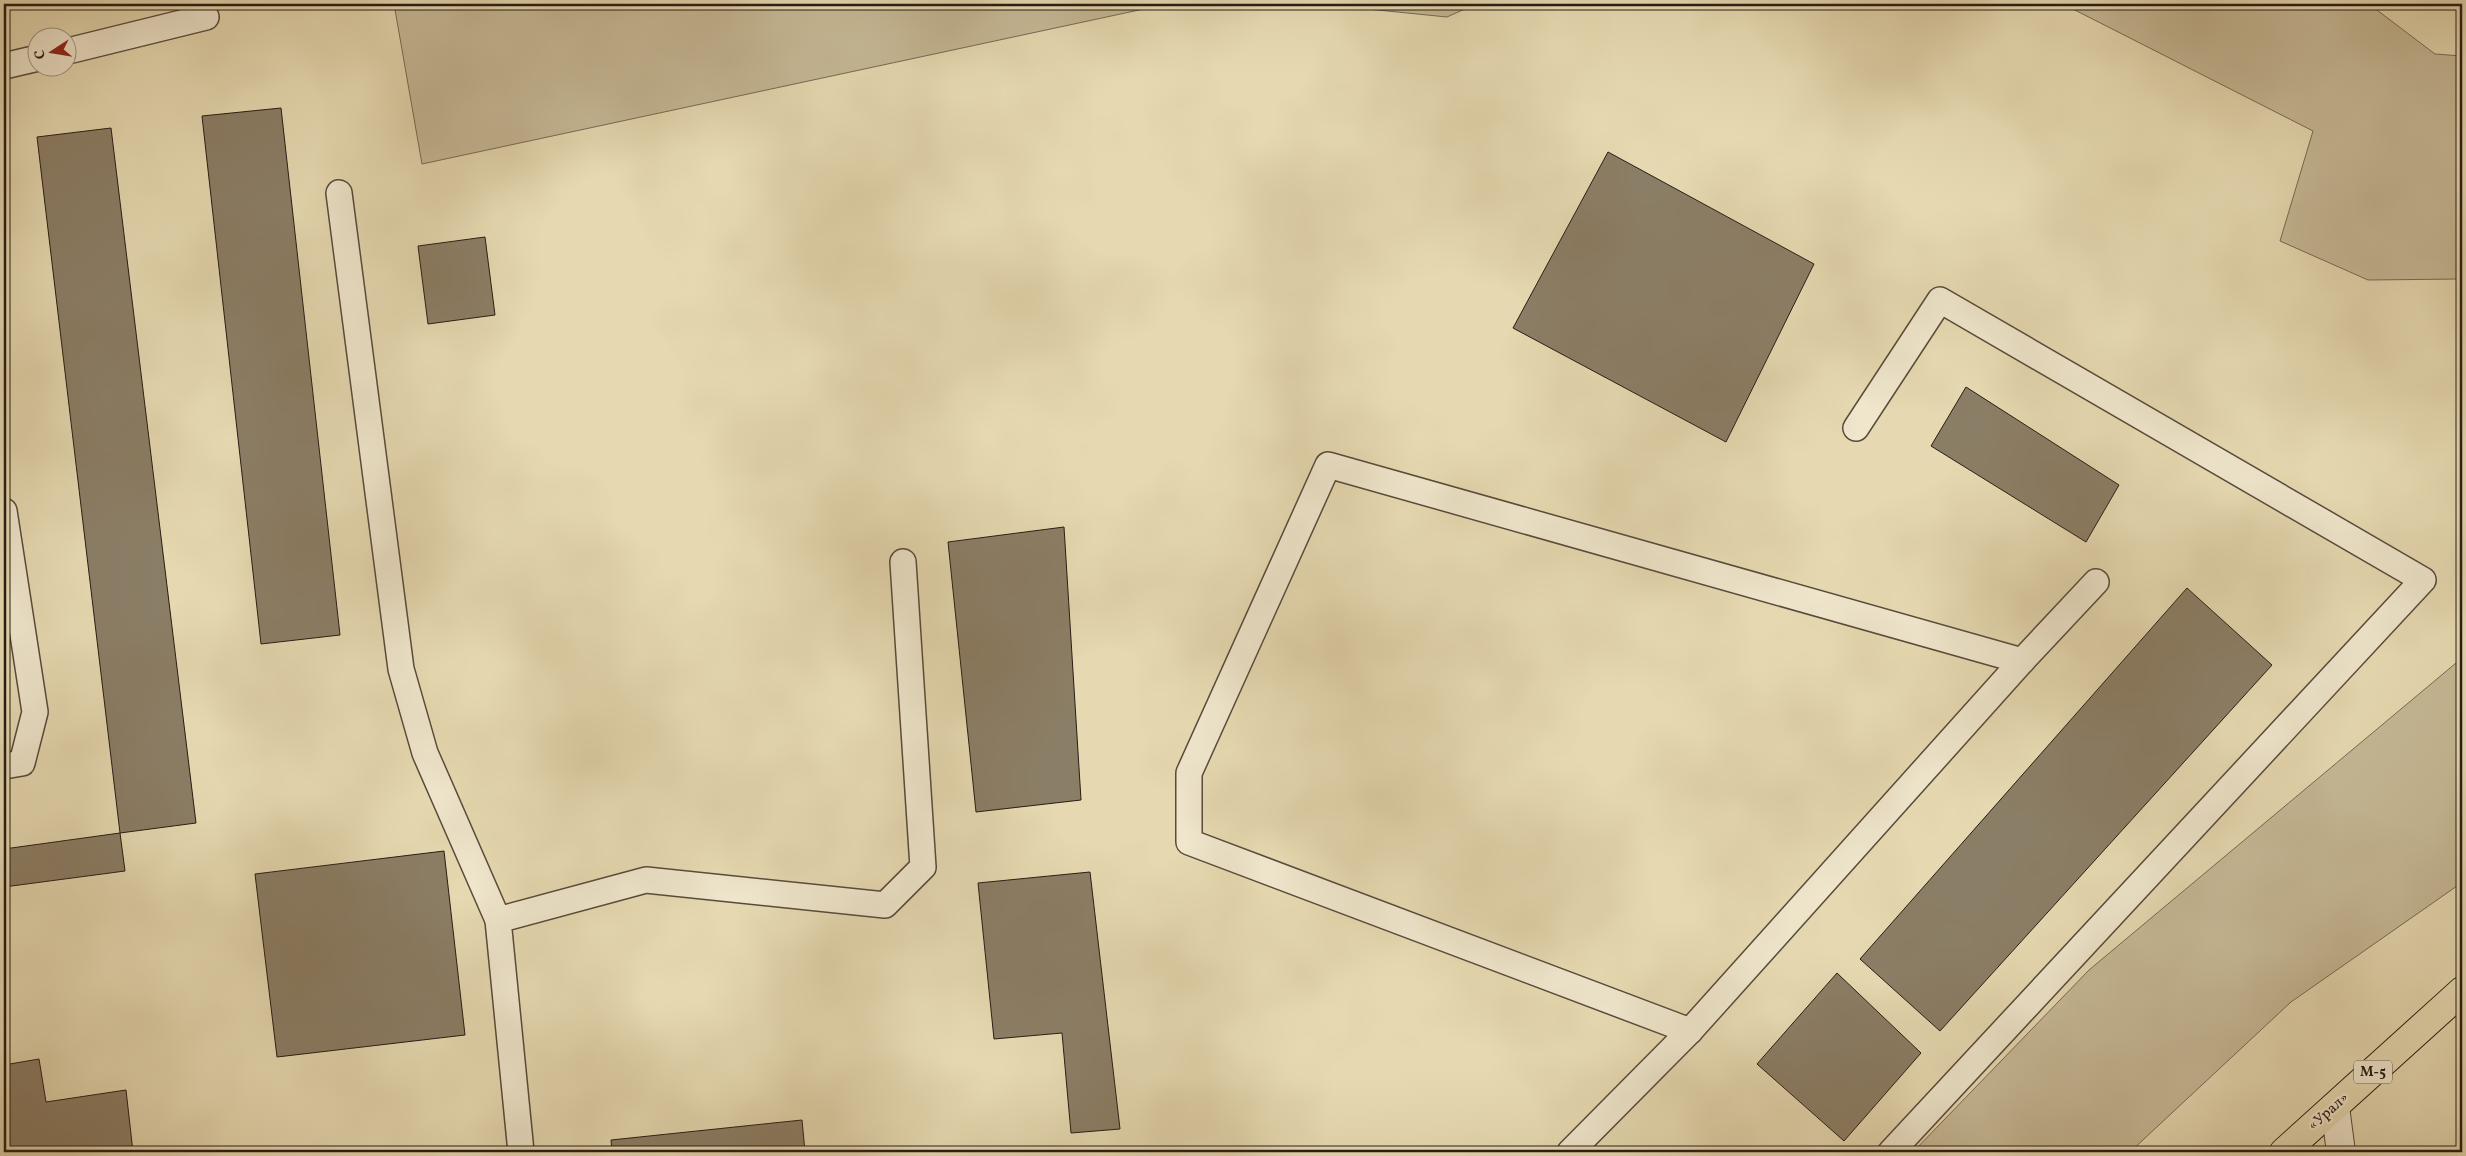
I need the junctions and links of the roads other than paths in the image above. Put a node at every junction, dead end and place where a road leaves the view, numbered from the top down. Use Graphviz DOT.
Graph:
graph roads {
  1 [pos="206,16"];
  2 [pos="78,48"];
  3 [pos="28,60"];
  4 [pos="4,66"];
  5 [pos="339,192"];
  6 [pos="1856,428"];
  7 [pos="4,511"];
  8 [pos="903,562"];
  9 [pos="2096,582"];
  10 [pos="2022,661"];
  11 [pos="4,766"];
  12 [pos="498,920"];
  13 [pos="2462,991"];
  14 [pos="1690,1031"];
  15 [pos="2335,1107"];
  16 [pos="521,1152"];
  17 [pos="1570,1152"];
  18 [pos="1891,1152"];
  19 [pos="2284,1152"];
  20 [pos="2341,1152"];
  1 -- 2 [label="lane"];
  3 -- 4 [label="lane"];
  5 -- 12 [label="lane"];
  6 -- 18 [label="lane"];
  7 -- 11 [label="lane"];
  8 -- 12 [label="lane"];
  9 -- 10 [label="lane"];
  10 -- 14 [label="lane"];
  10 -- 14 [label="lane"];
  12 -- 16 [label="lane"];
  13 -- 15 [label="highway, «Урал» / М-5"];
  14 -- 17 [label="lane"];
  15 -- 19 [label="highway, «Урал» / М-5"];
  15 -- 20 [label="street"];
}
